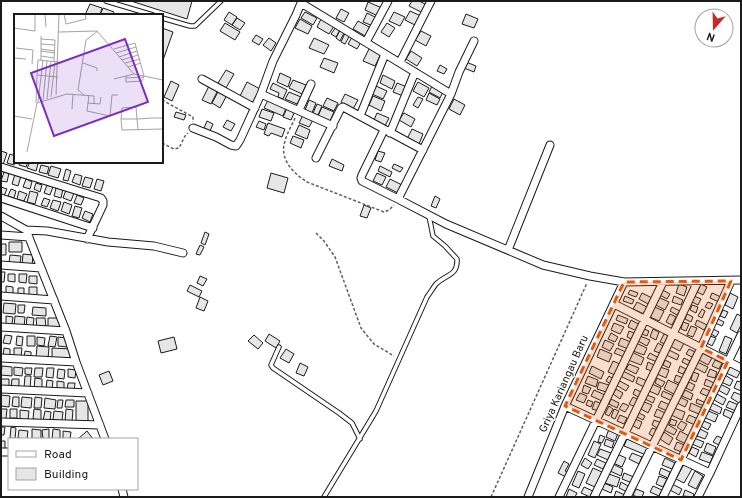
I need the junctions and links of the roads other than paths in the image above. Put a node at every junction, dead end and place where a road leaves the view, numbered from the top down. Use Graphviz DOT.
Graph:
graph roads {
  1 [pos="106,1"];
  2 [pos="221,1"];
  3 [pos="388,1"];
  4 [pos="432,1"];
  5 [pos="299,2"];
  6 [pos="150,14"];
  7 [pos="163,18"];
  8 [pos="474,41"];
  9 [pos="366,42"];
  10 [pos="386,54"];
  11 [pos="400,62"];
  12 [pos="415,72"];
  13 [pos="202,79"];
  14 [pos="310,84"];
  15 [pos="261,94"];
  16 [pos="451,94"];
  17 [pos="255,108"];
  18 [pos="299,110"];
  19 [pos="360,116"];
  20 [pos="333,126"];
  21 [pos="193,128"];
  22 [pos="387,131"];
  23 [pos="550,145"];
  24 [pos="423,150"];
  25 [pos="316,158"];
  26 [pos="1,167"];
  27 [pos="1,198"];
  28 [pos="398,199"];
  29 [pos="428,215"];
  30 [pos="1,216"];
  31 [pos="93,228"];
  32 [pos="28,234"];
  33 [pos="1,235"];
  34 [pos="88,239"];
  35 [pos="508,250"];
  36 [pos="183,253"];
  37 [pos="1,265"];
  38 [pos="41,268"];
  39 [pos="741,280"];
  40 [pos="698,281"];
  41 [pos="731,281"];
  42 [pos="624,282"];
  43 [pos="663,282"];
  44 [pos="1,296"];
  45 [pos="54,300"];
  46 [pos="614,304"];
  47 [pos="645,320"];
  48 [pos="1,327"];
  49 [pos="66,331"];
  50 [pos="673,334"];
  51 [pos="741,335"];
  52 [pos="279,347"];
  53 [pos="701,348"];
  54 [pos="1,358"];
  55 [pos="728,361"];
  56 [pos="76,362"];
  57 [pos="741,368"];
  58 [pos="1,389"];
  59 [pos="88,393"];
  60 [pos="565,406"];
  61 [pos="741,406"];
  62 [pos="596,420"];
  63 [pos="1,422"];
  64 [pos="100,425"];
  65 [pos="624,434"];
  66 [pos="105,438"];
  67 [pos="360,439"];
  68 [pos="652,446"];
  69 [pos="682,460"];
  70 [pos="710,473"];
  71 [pos="324,497"];
  72 [pos="528,497"];
  73 [pos="559,497"];
  74 [pos="594,497"];
  75 [pos="627,497"];
  76 [pos="663,497"];
  77 [pos="698,497"];
  1 -- 6 [label="lane"];
  2 -- 7 [label="lane"];
  3 -- 9 [label="street"];
  4 -- 11 [label="street"];
  5 -- 9 [label="street"];
  5 -- 15 [label="street"];
  8 -- 16 [label="street"];
  9 -- 10 [label="street"];
  10 -- 11 [label="street"];
  10 -- 19 [label="street"];
  11 -- 12 [label="street"];
  12 -- 16 [label="street"];
  12 -- 22 [label="street"];
  13 -- 17 [label="street"];
  14 -- 18 [label="street"];
  15 -- 17 [label="street"];
  15 -- 18 [label="street"];
  16 -- 24 [label="street"];
  17 -- 21 [label="street"];
  18 -- 20 [label="street"];
  19 -- 20 [label="street"];
  19 -- 22 [label="street"];
  20 -- 25 [label="street"];
  22 -- 24 [label="street"];
  22 -- 28 [label="street"];
  23 -- 35 [label="street"];
  24 -- 28 [label="street"];
  26 -- 31 [label="street"];
  27 -- 31 [label="street"];
  28 -- 29 [label="street"];
  29 -- 35 [label="street"];
  29 -- 67 [label="lane"];
  30 -- 32 [label="street"];
  31 -- 34 [label="street"];
  32 -- 33 [label="street"];
  32 -- 34 [label="street"];
  32 -- 38 [label="street"];
  34 -- 36 [label="street"];
  35 -- 42 [label="street"];
  37 -- 38 [label="street"];
  38 -- 45 [label="street"];
  39 -- 41 [label="street"];
  40 -- 41 [label="street"];
  40 -- 43 [label="street"];
  40 -- 50 [label="street"];
  41 -- 53 [label="street"];
  42 -- 43 [label="street"];
  42 -- 46 [label="street, Griya Kariangau Baru"];
  43 -- 47 [label="street"];
  44 -- 45 [label="street"];
  45 -- 49 [label="street"];
  46 -- 47 [label="street"];
  46 -- 60 [label="street, Griya Kariangau Baru"];
  47 -- 50 [label="street"];
  47 -- 62 [label="street"];
  48 -- 49 [label="street"];
  49 -- 56 [label="street"];
  50 -- 53 [label="street"];
  50 -- 65 [label="street"];
  51 -- 55 [label="street"];
  52 -- 67 [label="lane"];
  53 -- 55 [label="street"];
  53 -- 68 [label="street"];
  54 -- 56 [label="street"];
  55 -- 57 [label="street"];
  55 -- 69 [label="street"];
  56 -- 59 [label="street"];
  58 -- 59 [label="street"];
  59 -- 64 [label="street"];
  60 -- 62 [label="street"];
  60 -- 72 [label="street, Griya Kariangau Baru"];
  61 -- 70 [label="street"];
  62 -- 65 [label="street"];
  62 -- 73 [label="street"];
  63 -- 64 [label="street"];
  64 -- 66 [label="street"];
  65 -- 68 [label="street"];
  65 -- 74 [label="street"];
  67 -- 71 [label="lane"];
  68 -- 69 [label="street"];
  68 -- 75 [label="street"];
  69 -- 70 [label="street"];
  69 -- 76 [label="street"];
  70 -- 77 [label="street"];
}
